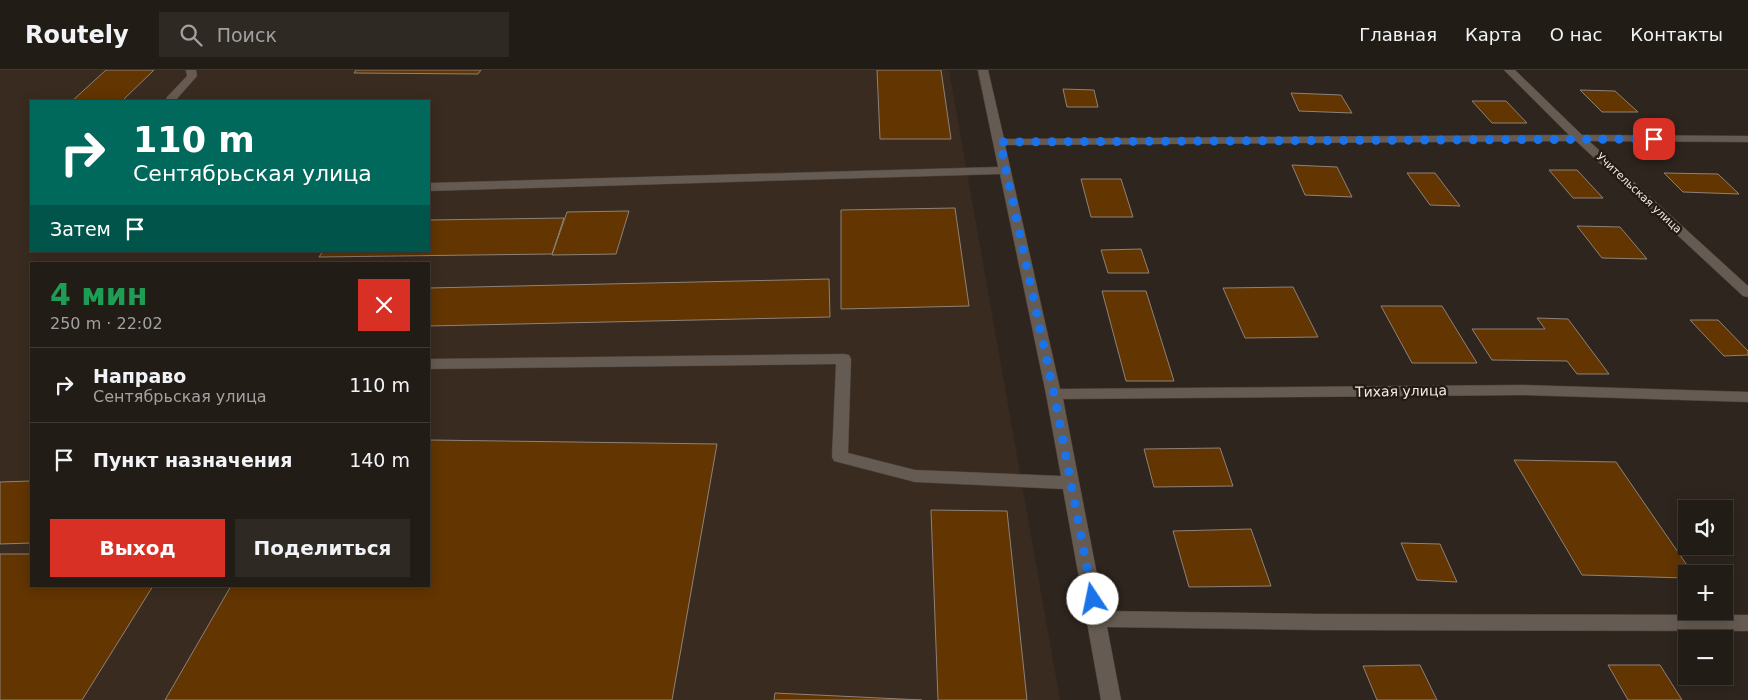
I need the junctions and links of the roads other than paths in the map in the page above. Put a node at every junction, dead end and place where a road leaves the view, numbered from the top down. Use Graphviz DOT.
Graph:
graph roads {
  1 [pos="191,70"];
  2 [pos="983,70"];
  3 [pos="1509,70"];
  4 [pos="172,99"];
  5 [pos="1579,138"];
  6 [pos="1748,139"];
  7 [pos="1000,142"];
  8 [pos="1006,170"];
  9 [pos="430,187"];
  10 [pos="1748,293"];
  11 [pos="430,364"];
  12 [pos="1054,394"];
  13 [pos="1748,398"];
  14 [pos="1071,482"];
  15 [pos="1096,619"];
  16 [pos="1748,624"];
  17 [pos="1111,700"];
  1 -- 4 [label="street"];
  2 -- 7 [label="street"];
  3 -- 5 [label="street, Учительская улица"];
  5 -- 6 [label="street"];
  5 -- 7 [label="street"];
  5 -- 10 [label="street, Учительская улица"];
  7 -- 8 [label="street"];
  8 -- 9 [label="street"];
  8 -- 12 [label="street"];
  11 -- 14 [label="street"];
  12 -- 13 [label="street, Тихая улица"];
  12 -- 14 [label="street"];
  14 -- 15 [label="street"];
  15 -- 16 [label="street"];
  15 -- 17 [label="street"];
}
